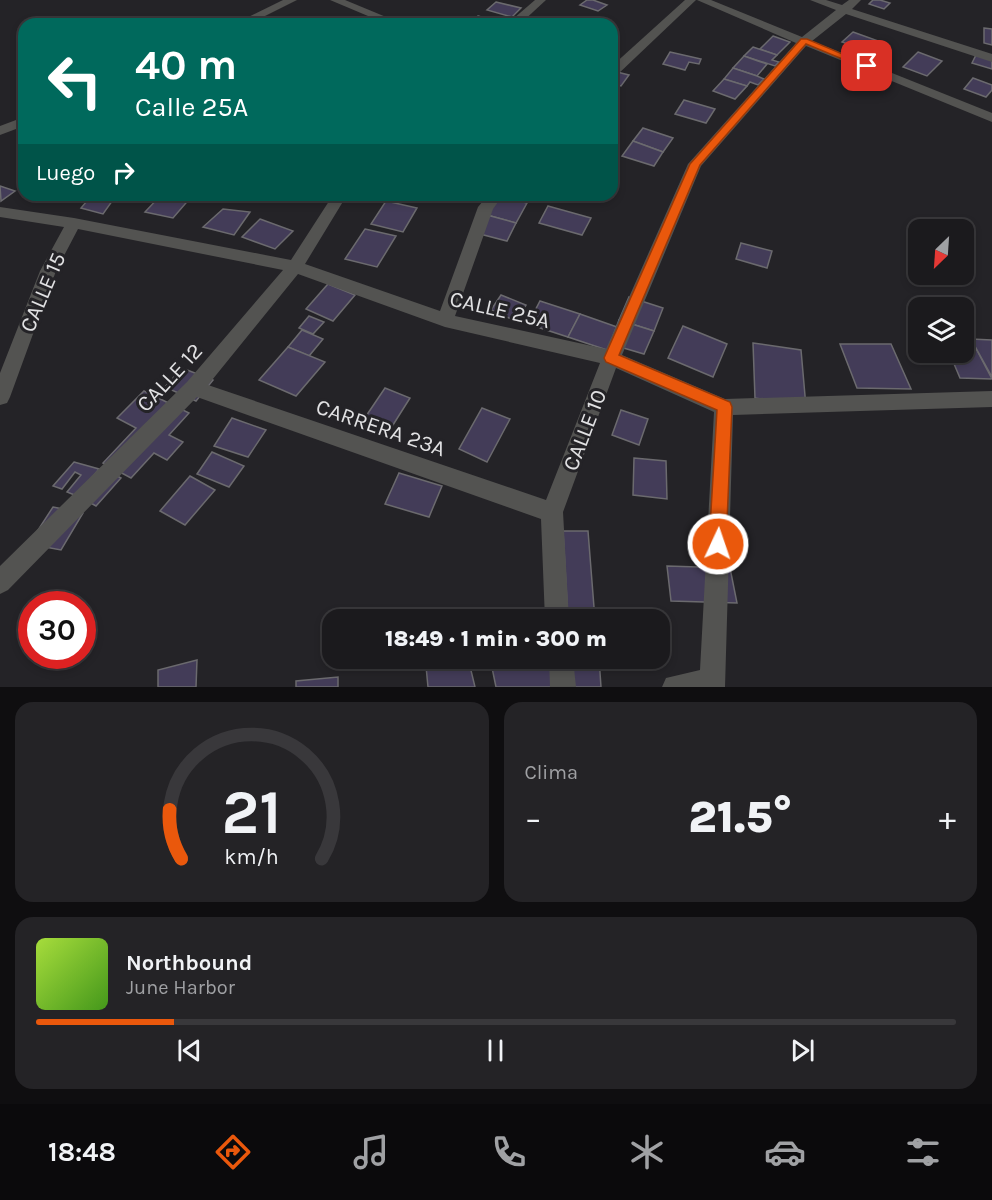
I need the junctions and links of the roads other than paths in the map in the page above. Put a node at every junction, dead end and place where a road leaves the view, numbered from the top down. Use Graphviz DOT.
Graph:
graph roads {
  1 [pos="292,0"];
  2 [pos="335,0"];
  3 [pos="691,0"];
  4 [pos="702,0"];
  5 [pos="815,0"];
  6 [pos="536,1"];
  7 [pos="850,5"];
  8 [pos="253,18"];
  9 [pos="382,18"];
  10 [pos="519,18"];
  11 [pos="804,41"];
  12 [pos="992,58"];
  13 [pos="618,67"];
  14 [pos="992,118"];
  15 [pos="18,124"];
  16 [pos="0,131"];
  17 [pos="336,201"];
  18 [pos="491,201"];
  19 [pos="0,212"];
  20 [pos="74,223"];
  21 [pos="295,267"];
  22 [pos="444,320"];
  23 [pos="611,358"];
  24 [pos="194,388"];
  25 [pos="0,397"];
  26 [pos="992,399"];
  27 [pos="724,407"];
  28 [pos="552,512"];
  29 [pos="5,578"];
  30 [pos="556,609"];
  31 [pos="562,669"];
  32 [pos="712,684"];
  33 [pos="563,687"];
  34 [pos="675,687"];
  1 -- 8 [label="street"];
  2 -- 9 [label="street"];
  3 -- 13 [label="street"];
  4 -- 11 [label="street"];
  5 -- 7 [label="street"];
  6 -- 10 [label="street"];
  7 -- 11 [label="street, CALLE 10"];
  7 -- 12 [label="street"];
  11 -- 14 [label="street"];
  11 -- 23 [label="street, CALLE 10"];
  15 -- 16 [label="street"];
  17 -- 21 [label="street, CALLE 12"];
  18 -- 22 [label="street"];
  19 -- 20 [label="street, CALLE 25A"];
  20 -- 21 [label="street, CALLE 25A"];
  20 -- 25 [label="street, CALLE 15"];
  21 -- 22 [label="street, CALLE 25A"];
  21 -- 24 [label="street, CALLE 12"];
  22 -- 23 [label="street, CALLE 25A"];
  23 -- 27 [label="street, CALLE 25A"];
  23 -- 28 [label="street, CALLE 10"];
  24 -- 28 [label="street, CARRERA 23A"];
  24 -- 29 [label="street, CALLE 12"];
  26 -- 27 [label="street, CALLE 25A"];
  27 -- 32 [label="street"];
  28 -- 30 [label="street, CALLE 10"];
  31 -- 33 [label="street"];
  32 -- 34 [label="street"];
}
